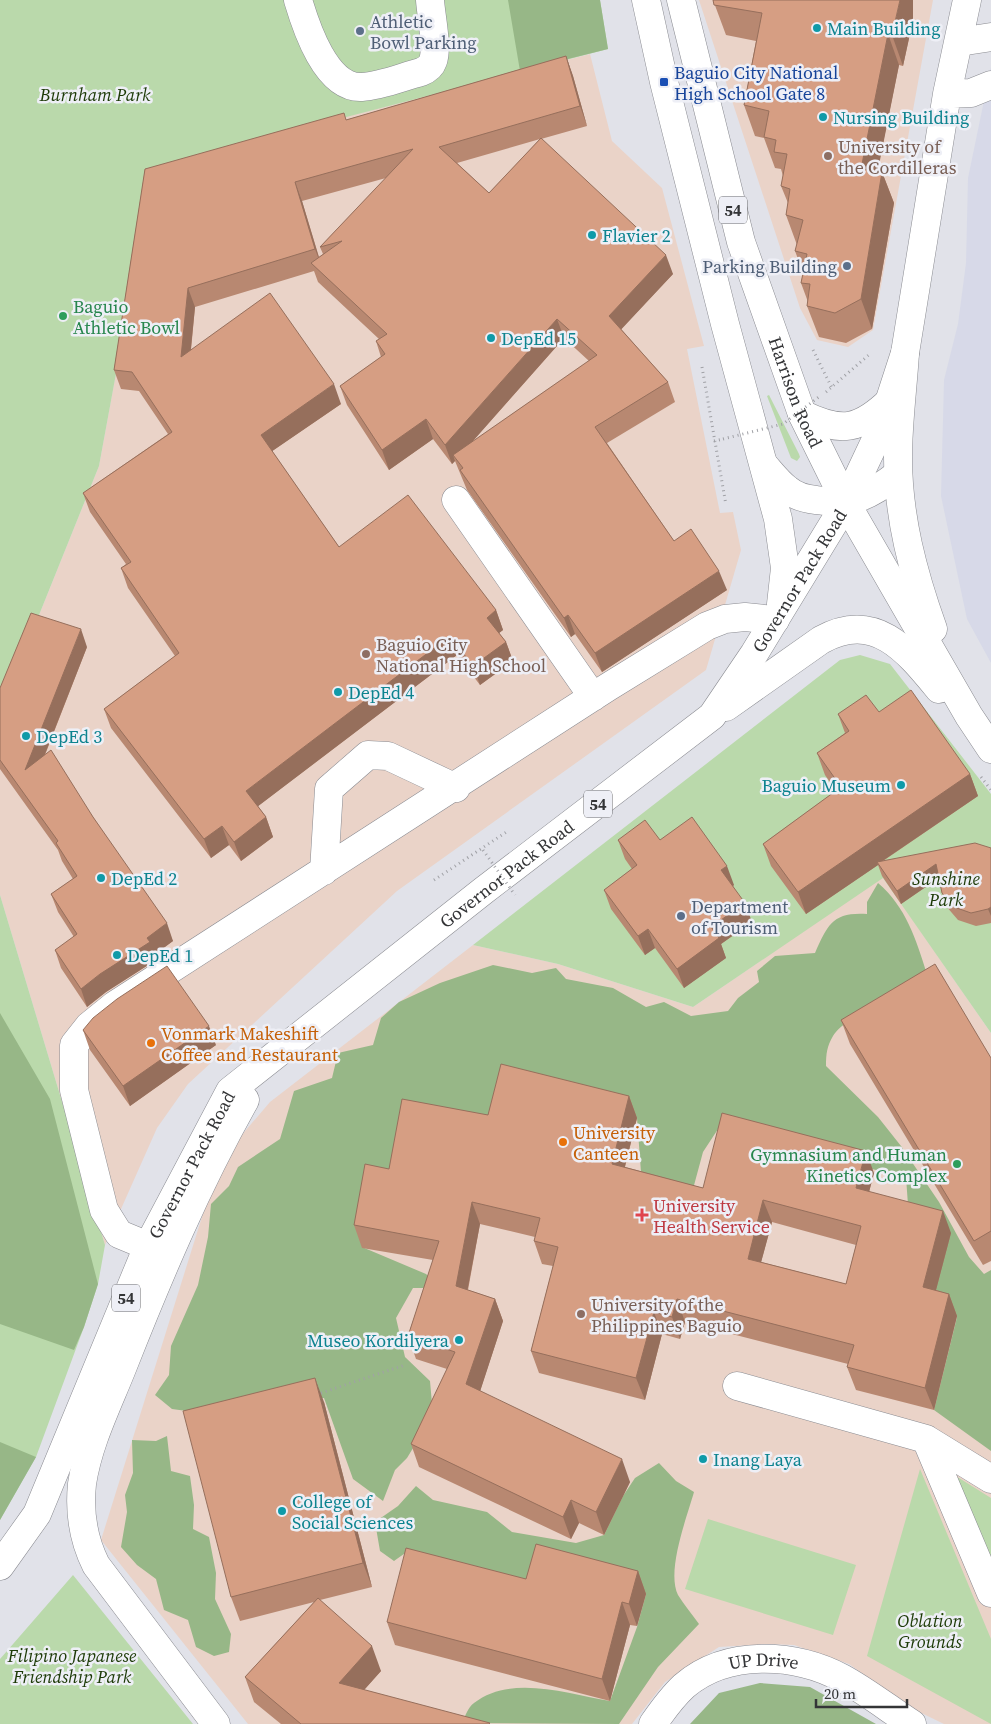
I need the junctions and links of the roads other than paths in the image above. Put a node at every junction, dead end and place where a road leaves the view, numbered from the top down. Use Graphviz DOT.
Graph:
graph roads {
  1 [pos="298,0"];
  2 [pos="430,0"];
  3 [pos="646,0"];
  4 [pos="680,0"];
  5 [pos="967,0"];
  6 [pos="991,37"];
  7 [pos="959,42"];
  8 [pos="991,85"];
  9 [pos="948,94"];
  10 [pos="905,353"];
  11 [pos="891,400"];
  12 [pos="811,405"];
  13 [pos="764,465"];
  14 [pos="898,474"];
  15 [pos="456,500"];
  16 [pos="846,503"];
  17 [pos="777,616"];
  18 [pos="593,697"];
  19 [pos="712,716"];
  20 [pos="970,716"];
  21 [pos="991,749"];
  22 [pos="991,754"];
  23 [pos="456,788"];
  24 [pos="324,871"];
  25 [pos="280,1050"];
  26 [pos="148,1246"];
  27 [pos="737,1386"];
  28 [pos="926,1439"];
  29 [pos="991,1479"];
  30 [pos="0,1566"];
  31 [pos="991,1593"];
  32 [pos="216,1724"];
  33 [pos="653,1724"];
  34 [pos="912,1724"];
  1 -- 2 [label="main road"];
  3 -- 13 [label="main road, 54"];
  4 -- 12 [label="main road, Harrison Road / 54"];
  5 -- 7 [label="main road, Governor Pack Road"];
  6 -- 7 [label="main road"];
  7 -- 9 [label="main road, Governor Pack Road"];
  8 -- 9 [label="main road"];
  9 -- 10 [label="main road, Governor Pack Road"];
  10 -- 11 [label="main road, Governor Pack Road"];
  10 -- 14 [label="main road"];
  11 -- 12 [label="main road"];
  11 -- 16 [label="main road, Governor Pack Road"];
  12 -- 16 [label="main road, Harrison Road / 54"];
  13 -- 16 [label="main road"];
  13 -- 17 [label="main road, 54"];
  14 -- 16 [label="main road"];
  14 -- 20 [label="main road"];
  15 -- 18 [label="main road"];
  16 -- 17 [label="main road, Governor Pack Road / 54"];
  16 -- 20 [label="main road, Harrison Road"];
  17 -- 18 [label="main road"];
  17 -- 19 [label="main road, Governor Pack Road / 54"];
  18 -- 23 [label="main road"];
  19 -- 22 [label="main road"];
  19 -- 25 [label="main road, Governor Pack Road / 54"];
  20 -- 21 [label="main road, Harrison Road"];
  23 -- 24 [label="main road"];
  23 -- 24 [label="main road"];
  24 -- 26 [label="main road"];
  25 -- 26 [label="main road, Governor Pack Road / 54"];
  25 -- 32 [label="main road"];
  26 -- 30 [label="main road, Governor Pack Road / 54"];
  27 -- 28 [label="main road"];
  28 -- 29 [label="main road"];
  28 -- 31 [label="main road"];
  33 -- 34 [label="main road, UP Drive"];
}
